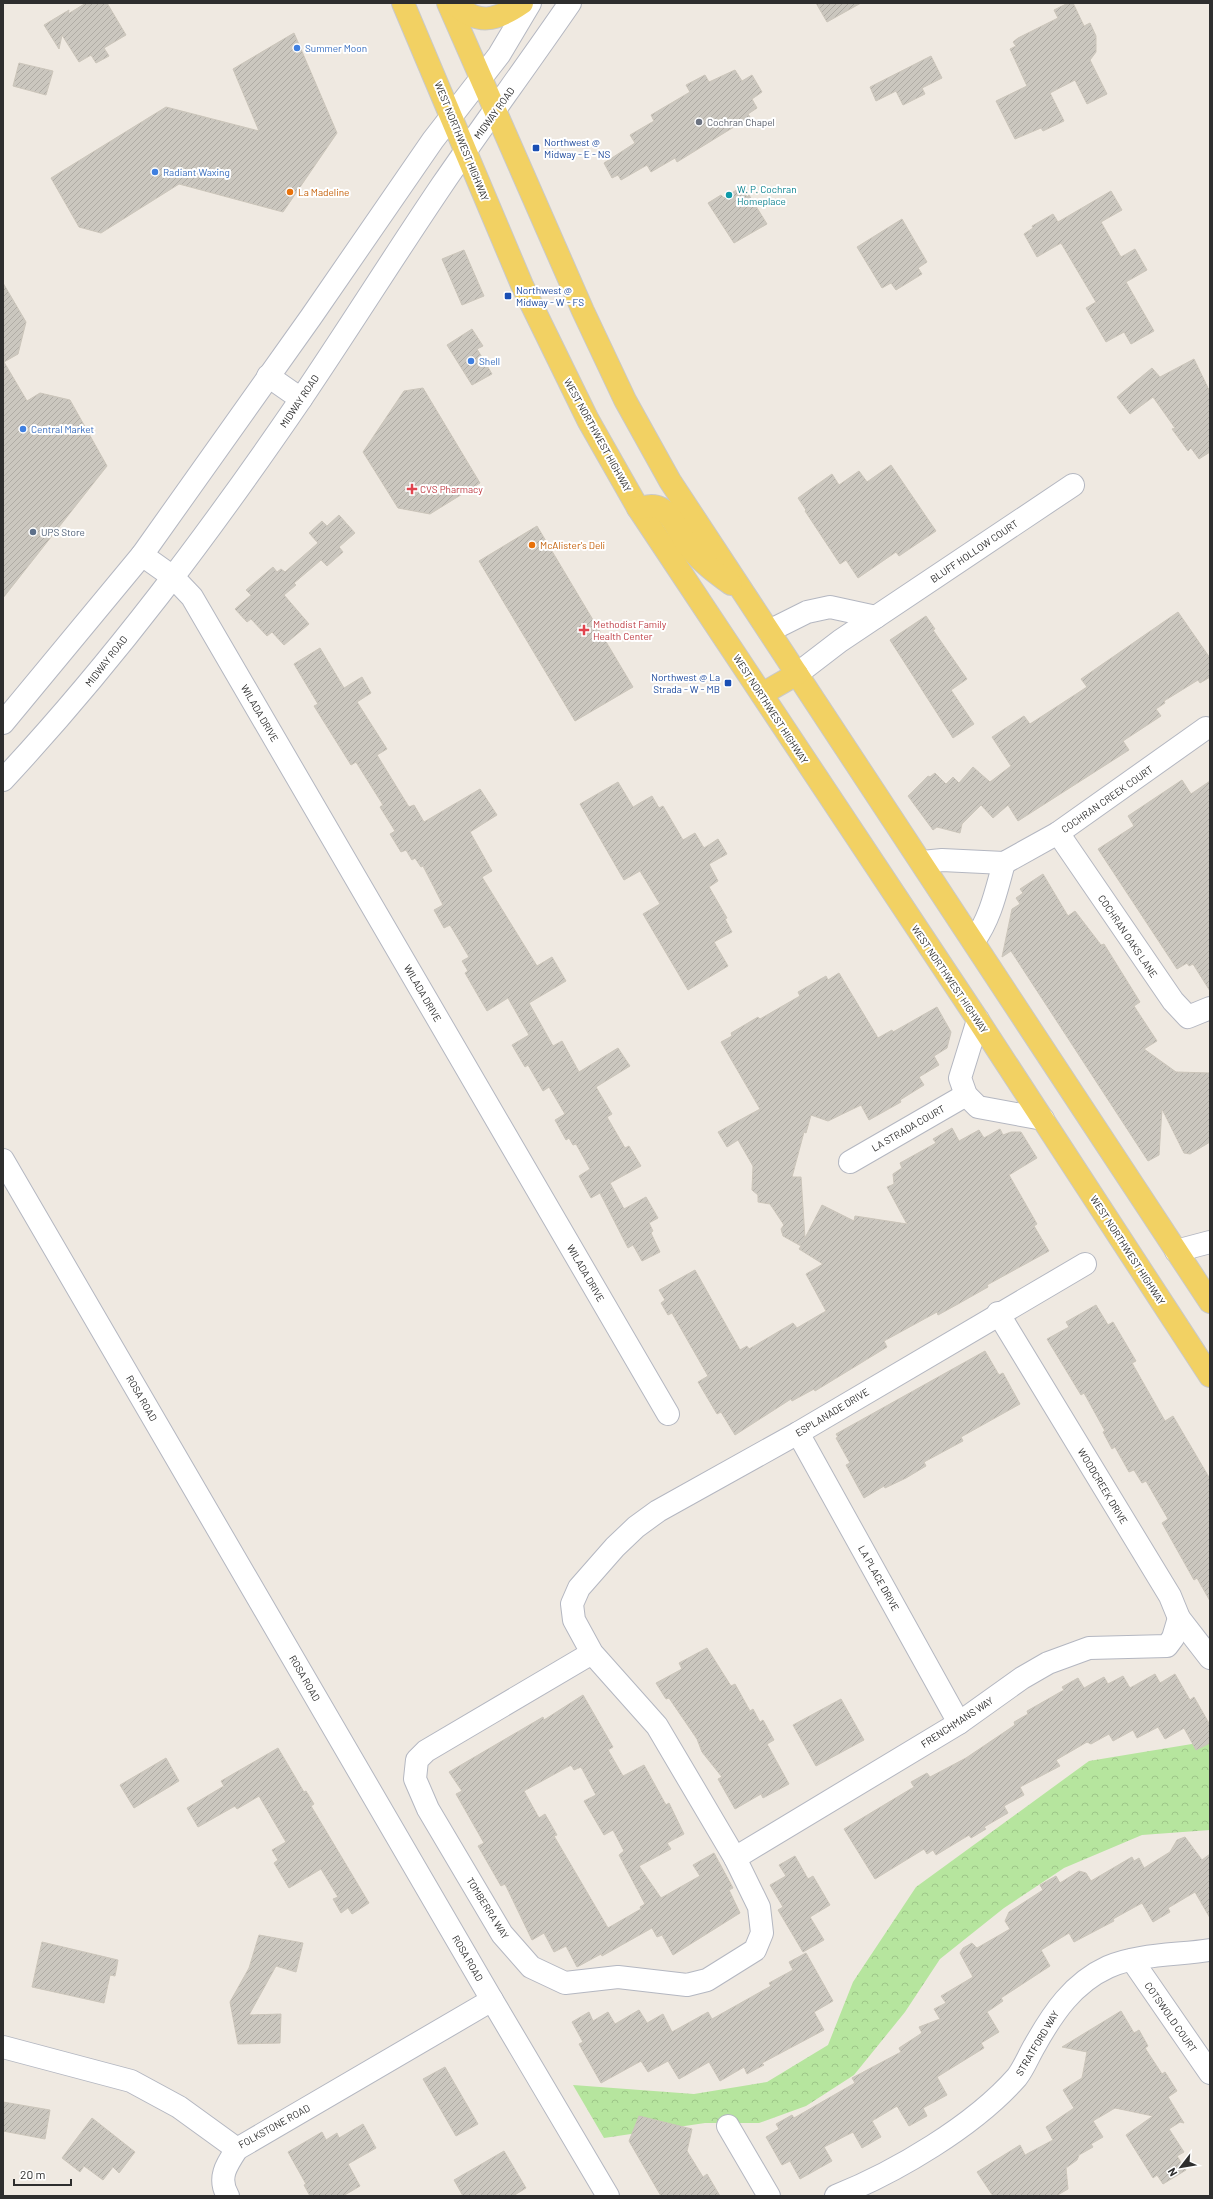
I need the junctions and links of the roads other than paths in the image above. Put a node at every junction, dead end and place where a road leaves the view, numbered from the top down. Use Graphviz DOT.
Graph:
graph roads {
  1 [pos="403,3"];
  2 [pos="448,3"];
  3 [pos="454,3"];
  4 [pos="522,3"];
  5 [pos="530,3"];
  6 [pos="570,3"];
  7 [pos="480,77"];
  8 [pos="495,112"];
  9 [pos="451,115"];
  10 [pos="466,151"];
  11 [pos="268,376"];
  12 [pos="301,399"];
  13 [pos="1072,485"];
  14 [pos="638,508"];
  15 [pos="142,555"];
  16 [pos="173,577"];
  17 [pos="742,591"];
  18 [pos="876,617"];
  19 [pos="769,631"];
  20 [pos="796,674"];
  21 [pos="762,694"];
  22 [pos="3,723"];
  23 [pos="1206,728"];
  24 [pos="3,780"];
  25 [pos="1058,833"];
  26 [pos="922,862"];
  27 [pos="1004,863"];
  28 [pos="974,941"];
  29 [pos="1210,1008"];
  30 [pos="978,1020"];
  31 [pos="966,1095"];
  32 [pos="1043,1119"];
  33 [pos="3,1160"];
  34 [pos="850,1162"];
  35 [pos="1210,1242"];
  36 [pos="1176,1250"];
  37 [pos="1085,1264"];
  38 [pos="1208,1292"];
  39 [pos="998,1313"];
  40 [pos="1210,1376"];
  41 [pos="668,1414"];
  42 [pos="798,1433"];
  43 [pos="591,1576"];
  44 [pos="1179,1618"];
  45 [pos="592,1653"];
  46 [pos="1210,1658"];
  47 [pos="959,1723"];
  48 [pos="735,1858"];
  49 [pos="1210,1950"];
  50 [pos="1132,1960"];
  51 [pos="492,2000"];
  52 [pos="3,2047"];
  53 [pos="1210,2073"];
  54 [pos="728,2126"];
  55 [pos="237,2149"];
  56 [pos="228,2196"];
  57 [pos="608,2196"];
  58 [pos="769,2196"];
  59 [pos="836,2196"];
  1 -- 9 [label="main road, WEST NORTHWEST HIGHWAY"];
  2 -- 7 [label="main road"];
  3 -- 4 [label="main road"];
  5 -- 7 [label="street"];
  6 -- 8 [label="street, MIDWAY ROAD"];
  7 -- 8 [label="main road"];
  7 -- 9 [label="street"];
  8 -- 10 [label="street, MIDWAY ROAD"];
  8 -- 17 [label="main road"];
  9 -- 10 [label="main road, WEST NORTHWEST HIGHWAY"];
  9 -- 11 [label="street"];
  10 -- 12 [label="street, MIDWAY ROAD"];
  10 -- 14 [label="main road, WEST NORTHWEST HIGHWAY"];
  11 -- 12 [label="street"];
  11 -- 15 [label="street"];
  12 -- 16 [label="street, MIDWAY ROAD"];
  13 -- 18 [label="street, BLUFF HOLLOW COURT"];
  14 -- 17 [label="main road"];
  14 -- 21 [label="main road, WEST NORTHWEST HIGHWAY"];
  15 -- 16 [label="street, WILADA DRIVE"];
  15 -- 22 [label="street"];
  16 -- 24 [label="street, MIDWAY ROAD"];
  16 -- 41 [label="street, WILADA DRIVE"];
  17 -- 19 [label="main road"];
  18 -- 19 [label="street"];
  18 -- 20 [label="street, BLUFF HOLLOW COURT"];
  19 -- 20 [label="main road"];
  20 -- 21 [label="main road"];
  20 -- 26 [label="main road"];
  21 -- 30 [label="main road, WEST NORTHWEST HIGHWAY"];
  23 -- 25 [label="street, COCHRAN CREEK COURT"];
  25 -- 27 [label="street, COCHRAN CREEK COURT"];
  25 -- 29 [label="street, COCHRAN OAKS LANE"];
  26 -- 27 [label="street"];
  26 -- 28 [label="main road"];
  27 -- 28 [label="street"];
  28 -- 36 [label="main road"];
  30 -- 31 [label="street"];
  30 -- 32 [label="main road, WEST NORTHWEST HIGHWAY"];
  31 -- 32 [label="street"];
  31 -- 34 [label="street, LA STRADA COURT"];
  32 -- 40 [label="main road, WEST NORTHWEST HIGHWAY"];
  33 -- 51 [label="street, ROSA ROAD"];
  35 -- 36 [label="street"];
  36 -- 38 [label="main road"];
  37 -- 39 [label="street, ESPLANADE DRIVE"];
  39 -- 42 [label="street, ESPLANADE DRIVE"];
  39 -- 44 [label="street, WOODCREEK DRIVE"];
  42 -- 43 [label="street, ESPLANADE DRIVE"];
  42 -- 47 [label="street, LA PLACE DRIVE"];
  43 -- 45 [label="street, TOMBERRA WAY"];
  44 -- 46 [label="street, WOODCREEK DRIVE"];
  44 -- 47 [label="street, FRENCHMANS WAY"];
  45 -- 48 [label="street, TOMBERRA WAY"];
  45 -- 48 [label="street, TOMBERRA WAY"];
  47 -- 48 [label="street, FRENCHMANS WAY"];
  49 -- 50 [label="street, STRATFORD WAY"];
  50 -- 53 [label="street, COTSWOLD COURT"];
  50 -- 59 [label="street, STRATFORD WAY"];
  51 -- 55 [label="street, FOLKSTONE ROAD"];
  51 -- 57 [label="street, ROSA ROAD"];
  52 -- 55 [label="street, FOLKSTONE ROAD"];
  54 -- 58 [label="street"];
  55 -- 56 [label="street"];
}
